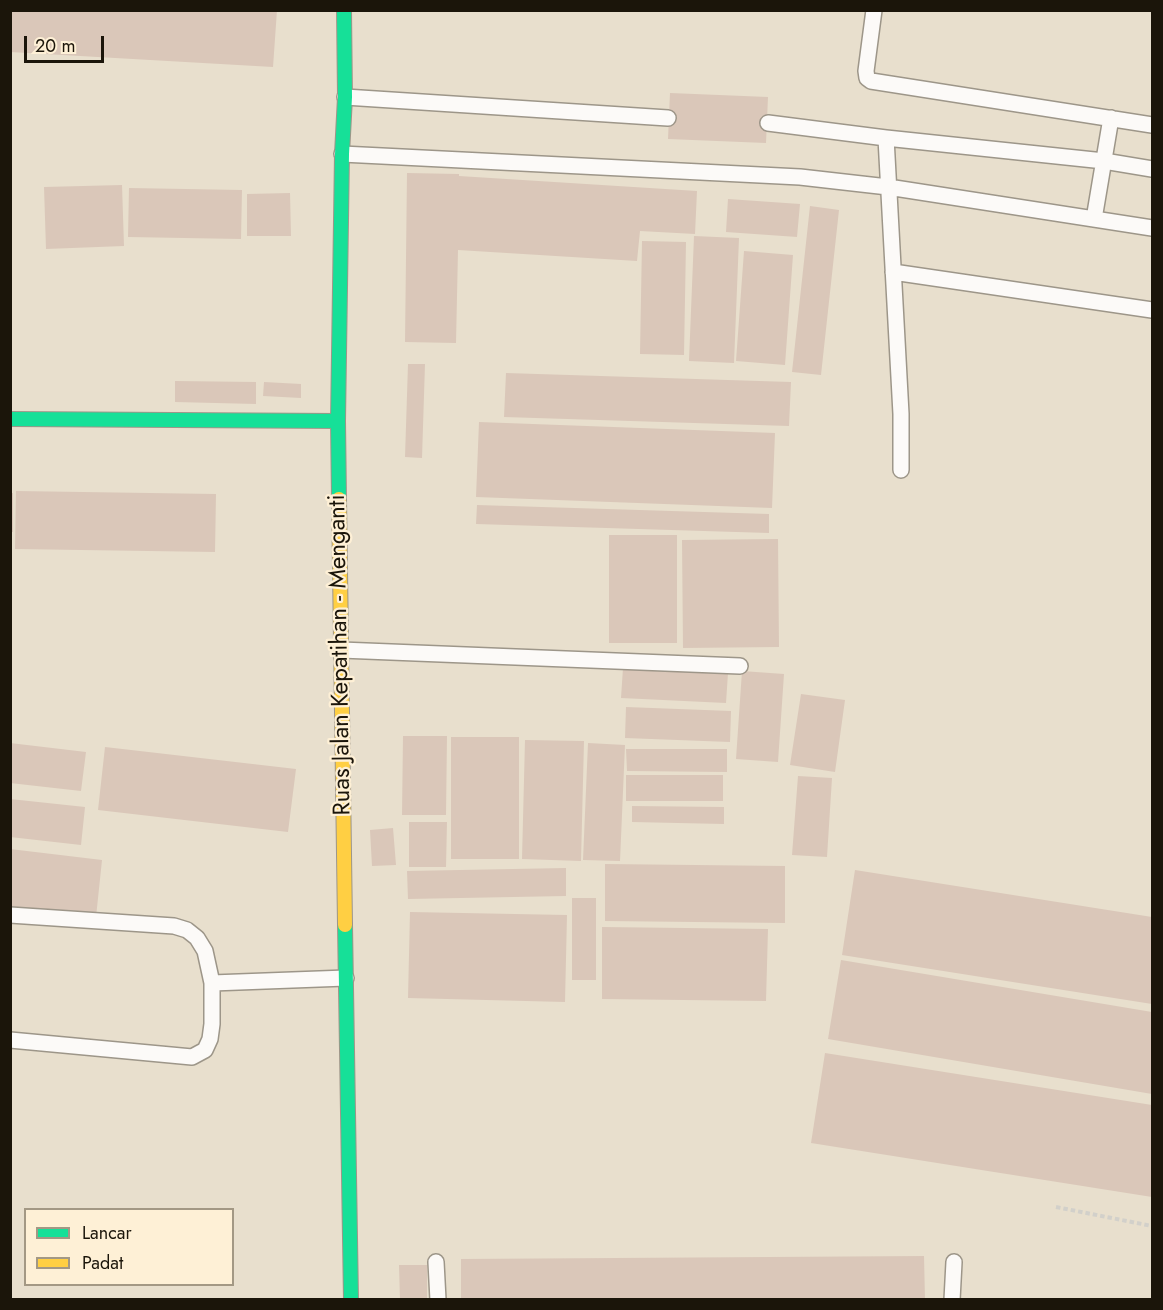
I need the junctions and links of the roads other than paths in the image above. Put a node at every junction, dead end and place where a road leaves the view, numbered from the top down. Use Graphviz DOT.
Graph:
graph roads {
  1 [pos="344,10"];
  2 [pos="874,10"];
  3 [pos="345,97"];
  4 [pos="668,118"];
  5 [pos="1111,118"];
  6 [pos="768,123"];
  7 [pos="1152,125"];
  8 [pos="886,138"];
  9 [pos="342,154"];
  10 [pos="1104,161"];
  11 [pos="1152,169"];
  12 [pos="888,187"];
  13 [pos="1094,219"];
  14 [pos="1152,228"];
  15 [pos="893,272"];
  16 [pos="1152,310"];
  17 [pos="10,419"];
  18 [pos="338,421"];
  19 [pos="901,470"];
  20 [pos="341,650"];
  21 [pos="740,666"];
  22 [pos="10,915"];
  23 [pos="346,978"];
  24 [pos="212,983"];
  25 [pos="10,1040"];
  26 [pos="436,1262"];
  27 [pos="954,1262"];
  28 [pos="351,1299"];
  29 [pos="438,1299"];
  30 [pos="952,1299"];
  1 -- 3 [label="main road, Ruas Jalan Kepatihan - Menganti"];
  2 -- 5 [label="lane"];
  3 -- 4 [label="lane"];
  3 -- 9 [label="main road, Ruas Jalan Kepatihan - Menganti"];
  5 -- 7 [label="lane"];
  5 -- 10 [label="lane"];
  6 -- 8 [label="lane"];
  8 -- 10 [label="lane"];
  8 -- 12 [label="lane"];
  9 -- 12 [label="lane"];
  9 -- 18 [label="main road, Ruas Jalan Kepatihan - Menganti"];
  10 -- 11 [label="lane"];
  10 -- 13 [label="lane"];
  12 -- 13 [label="lane"];
  12 -- 15 [label="lane"];
  13 -- 14 [label="lane"];
  15 -- 16 [label="lane"];
  15 -- 19 [label="lane"];
  17 -- 18 [label="main road"];
  18 -- 20 [label="main road, Ruas Jalan Kepatihan - Menganti"];
  20 -- 21 [label="lane"];
  20 -- 23 [label="main road, Ruas Jalan Kepatihan - Menganti"];
  22 -- 24 [label="lane"];
  23 -- 24 [label="lane"];
  23 -- 28 [label="main road, Ruas Jalan Kepatihan - Menganti"];
  24 -- 25 [label="lane"];
  26 -- 29 [label="lane"];
  27 -- 30 [label="lane"];
}
